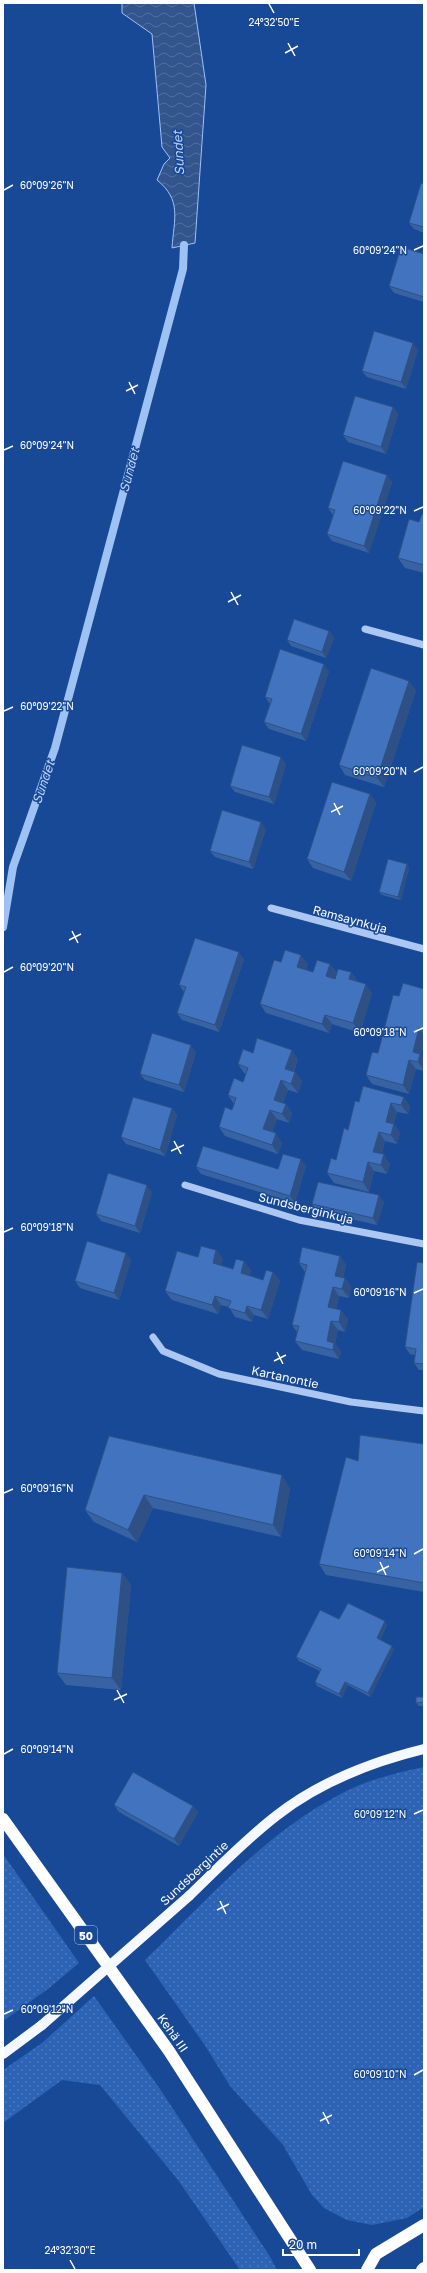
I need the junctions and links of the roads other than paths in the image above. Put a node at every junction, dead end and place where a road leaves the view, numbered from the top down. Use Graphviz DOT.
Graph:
graph roads {
  1 [pos="365,629"];
  2 [pos="424,645"];
  3 [pos="271,908"];
  4 [pos="424,949"];
  5 [pos="185,1185"];
  6 [pos="424,1244"];
  7 [pos="153,1336"];
  8 [pos="424,1411"];
  9 [pos="424,1749"];
  10 [pos="3,1819"];
  11 [pos="3,2054"];
  12 [pos="424,2225"];
  13 [pos="310,2270"];
  14 [pos="367,2270"];
  1 -- 2 [label="street"];
  3 -- 4 [label="street, Ramsaynkuja"];
  5 -- 6 [label="street, Sundsberginkuja"];
  7 -- 8 [label="street, Kartanontie"];
  9 -- 11 [label="main road, Sundsbergintie, bridge"];
  10 -- 13 [label="highway, Kehä III / 50"];
  12 -- 14 [label="highway"];
}
